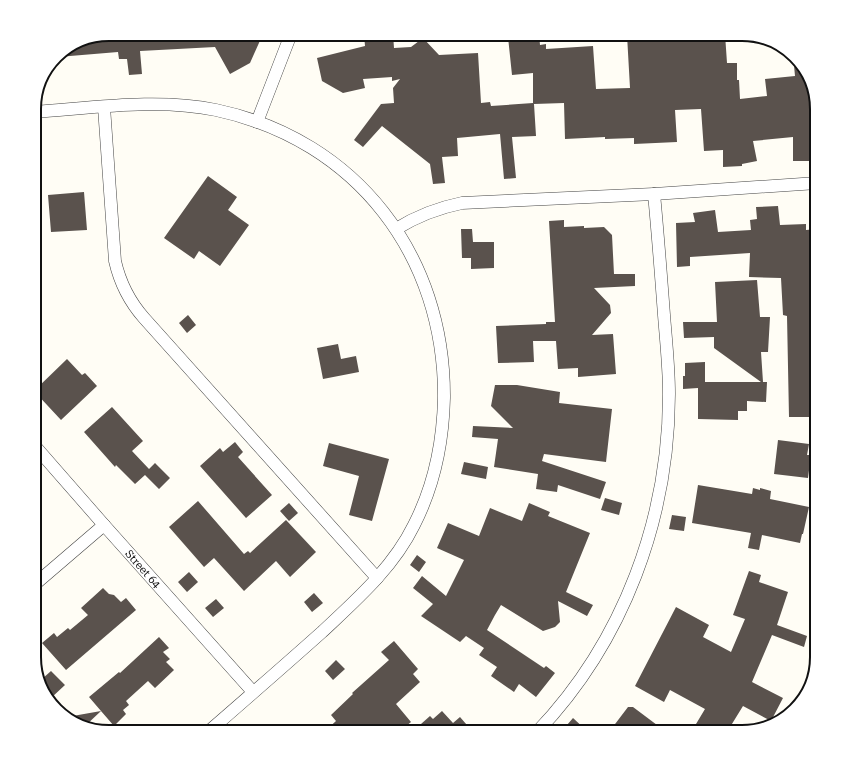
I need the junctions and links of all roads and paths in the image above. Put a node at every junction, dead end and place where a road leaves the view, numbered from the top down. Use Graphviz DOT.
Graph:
graph roads {
  1 [pos="288,41"];
  2 [pos="104,107"];
  3 [pos="41,112"];
  4 [pos="257,122"];
  5 [pos="810,183"];
  6 [pos="654,194"];
  7 [pos="396,229"];
  8 [pos="41,453"];
  9 [pos="104,525"];
  10 [pos="377,578"];
  11 [pos="41,579"];
  12 [pos="253,692"];
  13 [pos="216,725"];
  14 [pos="544,725"];
  1 -- 4 [label="street"];
  2 -- 3 [label="street"];
  2 -- 4 [label="street"];
  2 -- 10 [label="street"];
  4 -- 7 [label="street"];
  5 -- 6 [label="street"];
  6 -- 7 [label="street"];
  6 -- 14 [label="street"];
  7 -- 10 [label="street"];
  8 -- 9 [label="street, Street 64"];
  9 -- 11 [label="street"];
  9 -- 12 [label="street, Street 64"];
  10 -- 12 [label="street"];
  12 -- 13 [label="street"];
}
